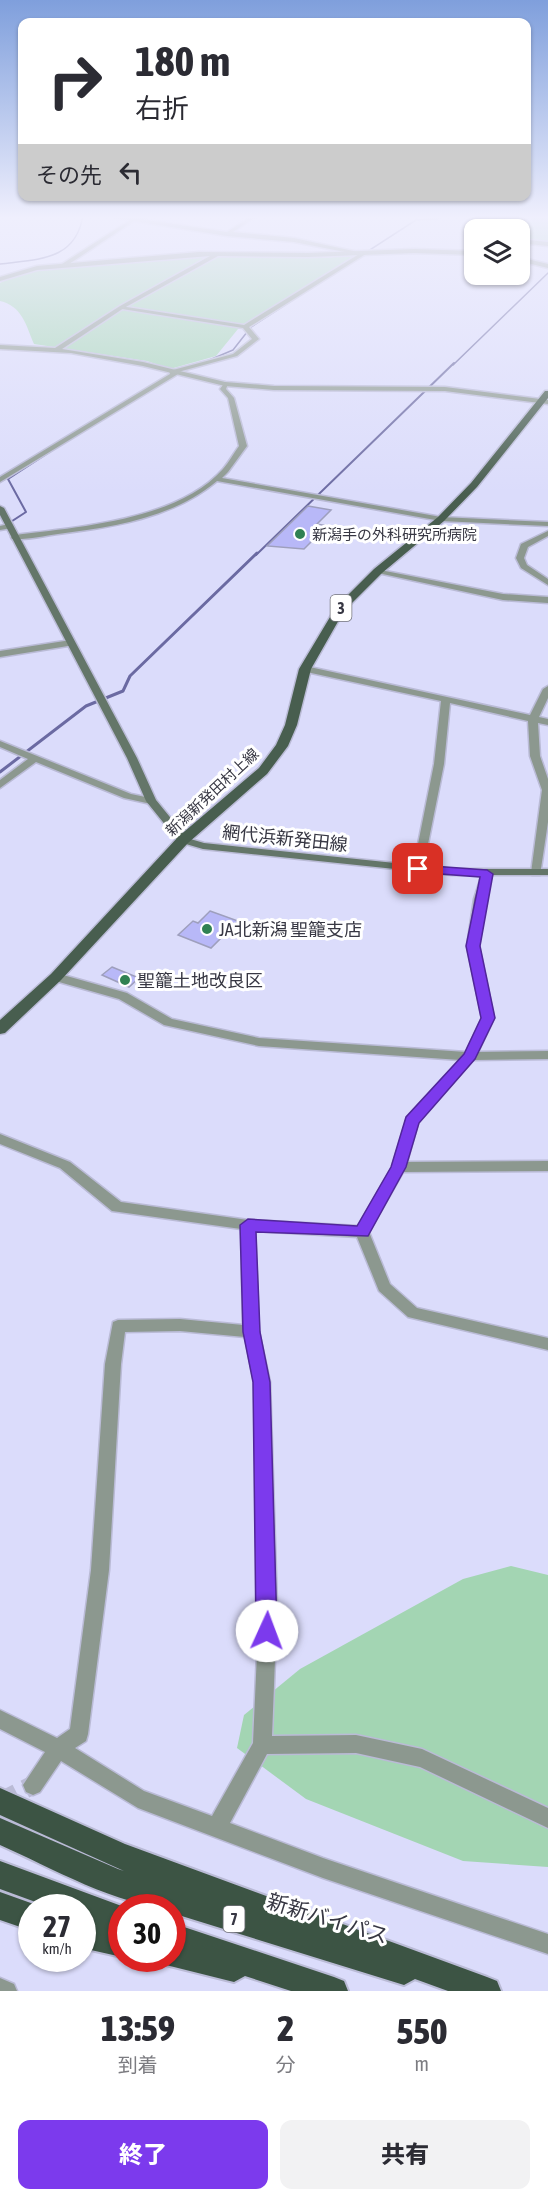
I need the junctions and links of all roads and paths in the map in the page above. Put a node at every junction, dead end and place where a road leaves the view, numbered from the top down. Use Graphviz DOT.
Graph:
graph roads {
  1 [pos="121,308"];
  2 [pos="128,308"];
  3 [pos="276,308"];
  4 [pos="245,327"];
  5 [pos="0,346"];
  6 [pos="56,350"];
  7 [pos="173,373"];
  8 [pos="225,384"];
  9 [pos="546,399"];
  10 [pos="216,479"];
  11 [pos="0,480"];
  12 [pos="0,508"];
  13 [pos="441,519"];
  14 [pos="548,524"];
  15 [pos="4,527"];
  16 [pos="548,533"];
  17 [pos="15,537"];
  18 [pos="378,571"];
  19 [pos="545,581"];
  20 [pos="548,600"];
  21 [pos="71,643"];
  22 [pos="0,654"];
  23 [pos="305,669"];
  24 [pos="548,690"];
  25 [pos="446,700"];
  26 [pos="533,719"];
  27 [pos="548,722"];
  28 [pos="0,744"];
  29 [pos="36,758"];
  30 [pos="0,785"];
  31 [pos="151,801"];
  32 [pos="183,840"];
  33 [pos="418,869"];
  34 [pos="548,872"];
  35 [pos="536,873"];
  36 [pos="487,874"];
  37 [pos="56,977"];
  38 [pos="0,1029"];
  39 [pos="548,1055"];
  40 [pos="470,1056"];
  41 [pos="0,1139"];
  42 [pos="548,1166"];
  43 [pos="399,1167"];
  44 [pos="248,1225"];
  45 [pos="362,1232"];
  46 [pos="252,1332"];
  47 [pos="548,1344"];
  48 [pos="0,1719"];
  49 [pos="262,1745"];
  50 [pos="58,1749"];
  51 [pos="33,1785"];
  52 [pos="0,1801"];
  53 [pos="548,1818"];
  54 [pos="217,1827"];
  55 [pos="0,1831"];
  56 [pos="0,1875"];
  57 [pos="0,1906"];
  58 [pos="18,1912"];
  59 [pos="108,1915"];
  60 [pos="186,1942"];
  61 [pos="548,1944"];
  62 [pos="186,1957"];
  63 [pos="0,1988"];
  64 [pos="327,1989"];
  65 [pos="8,1991"];
  66 [pos="474,1991"];
  67 [pos="487,1991"];
  1 -- 6 [label="street"];
  2 -- 4 [label="street"];
  3 -- 4 [label="street"];
  4 -- 7 [label="street"];
  5 -- 6 [label="street"];
  6 -- 7 [label="street"];
  7 -- 8 [label="street"];
  7 -- 11 [label="street"];
  8 -- 9 [label="street"];
  8 -- 10 [label="street"];
  9 -- 13 [label="main road, 新潟新発田村上線 / 3"];
  10 -- 13 [label="street"];
  10 -- 17 [label="street"];
  12 -- 15 [label="main road"];
  13 -- 14 [label="street"];
  13 -- 18 [label="main road, 新潟新発田村上線 / 3"];
  15 -- 17 [label="main road"];
  16 -- 19 [label="street"];
  17 -- 21 [label="main road"];
  18 -- 20 [label="street"];
  18 -- 23 [label="main road, 新潟新発田村上線 / 3"];
  21 -- 22 [label="street"];
  21 -- 31 [label="main road"];
  23 -- 25 [label="street"];
  23 -- 32 [label="main road, 新潟新発田村上線 / 3"];
  24 -- 26 [label="street"];
  25 -- 26 [label="street"];
  25 -- 33 [label="street"];
  26 -- 27 [label="street"];
  26 -- 35 [label="street"];
  28 -- 29 [label="street"];
  29 -- 30 [label="street"];
  29 -- 31 [label="street"];
  31 -- 32 [label="main road"];
  32 -- 33 [label="main road, 網代浜新発田線"];
  32 -- 37 [label="main road, 新潟新発田村上線 / 3"];
  33 -- 36 [label="main road, 網代浜新発田線"];
  34 -- 35 [label="main road, 網代浜新発田線"];
  35 -- 36 [label="main road, 網代浜新発田線"];
  36 -- 40 [label="street"];
  37 -- 38 [label="main road, 新潟新発田村上線 / 3"];
  37 -- 40 [label="street"];
  39 -- 40 [label="street"];
  40 -- 43 [label="street"];
  41 -- 44 [label="street"];
  42 -- 43 [label="street"];
  43 -- 45 [label="street"];
  44 -- 45 [label="street"];
  44 -- 46 [label="street"];
  45 -- 47 [label="street"];
  46 -- 49 [label="street"];
  46 -- 50 [label="street"];
  48 -- 50 [label="street"];
  49 -- 53 [label="street"];
  49 -- 54 [label="street"];
  50 -- 51 [label="street"];
  50 -- 54 [label="street"];
  52 -- 67 [label="highway"];
  54 -- 61 [label="street"];
  55 -- 66 [label="highway, 新新バイパス / 7"];
  56 -- 59 [label="highway"];
  57 -- 58 [label="highway"];
  60 -- 64 [label="highway, 7"];
  62 -- 64 [label="highway"];
  63 -- 65 [label="street"];
}
